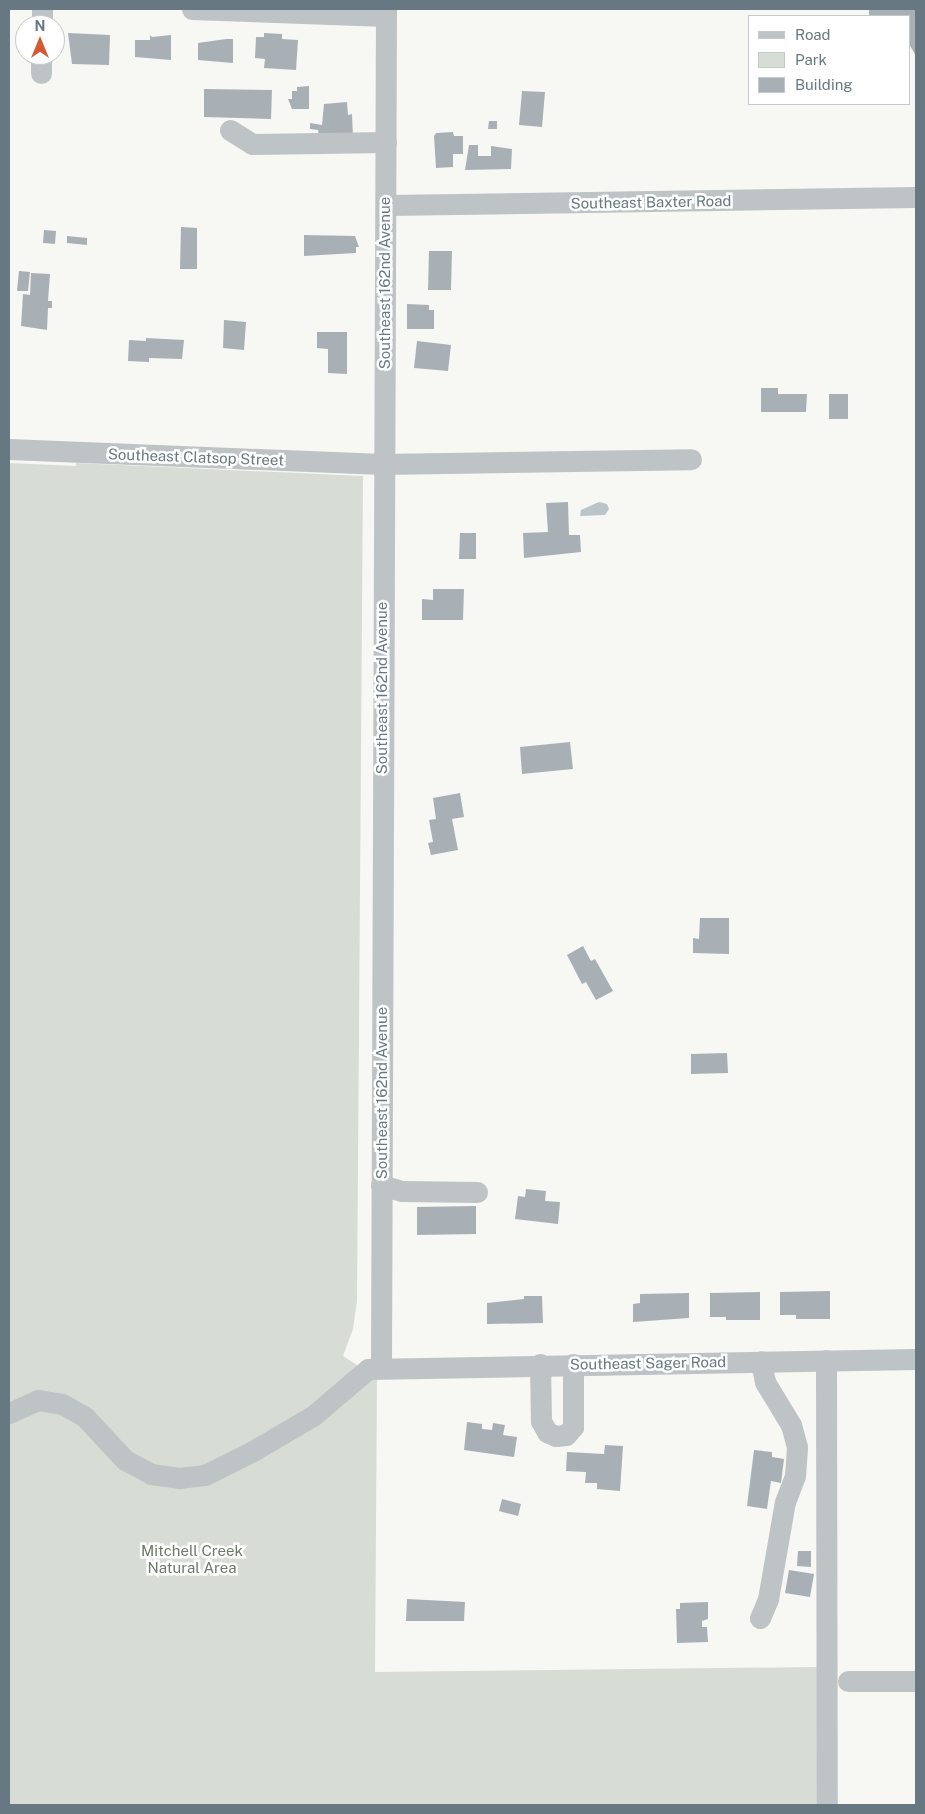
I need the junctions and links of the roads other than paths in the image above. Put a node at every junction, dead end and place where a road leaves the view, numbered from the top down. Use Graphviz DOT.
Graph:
graph roads {
  1 [pos="192,9"];
  2 [pos="386,12"];
  3 [pos="230,130"];
  4 [pos="386,142"];
  5 [pos="916,197"];
  6 [pos="386,205"];
  7 [pos="9,449"];
  8 [pos="691,459"];
  9 [pos="382,464"];
  10 [pos="381,1185"];
  11 [pos="477,1192"];
  12 [pos="916,1359"];
  13 [pos="826,1360"];
  14 [pos="762,1361"];
  15 [pos="540,1364"];
  16 [pos="573,1364"];
  17 [pos="381,1368"];
  18 [pos="9,1413"];
  19 [pos="760,1618"];
  20 [pos="848,1681"];
  21 [pos="916,1681"];
  22 [pos="827,1805"];
  1 -- 2 [label="street"];
  2 -- 4 [label="street, Southeast 162nd Avenue"];
  3 -- 4 [label="street"];
  4 -- 6 [label="street, Southeast 162nd Avenue"];
  5 -- 6 [label="street, Southeast Baxter Road"];
  6 -- 9 [label="street, Southeast 162nd Avenue"];
  7 -- 9 [label="street, Southeast Clatsop Street"];
  8 -- 9 [label="street, Southeast Clatsop Street"];
  9 -- 10 [label="street, Southeast 162nd Avenue"];
  10 -- 11 [label="street"];
  10 -- 17 [label="street, Southeast 162nd Avenue"];
  12 -- 13 [label="street, Southeast Sager Road"];
  13 -- 14 [label="street, Southeast Sager Road"];
  13 -- 22 [label="street"];
  14 -- 16 [label="street, Southeast Sager Road"];
  14 -- 19 [label="street"];
  15 -- 16 [label="street, Southeast Sager Road"];
  15 -- 16 [label="street"];
  15 -- 17 [label="street, Southeast Sager Road"];
  17 -- 18 [label="street"];
  20 -- 21 [label="street"];
}
